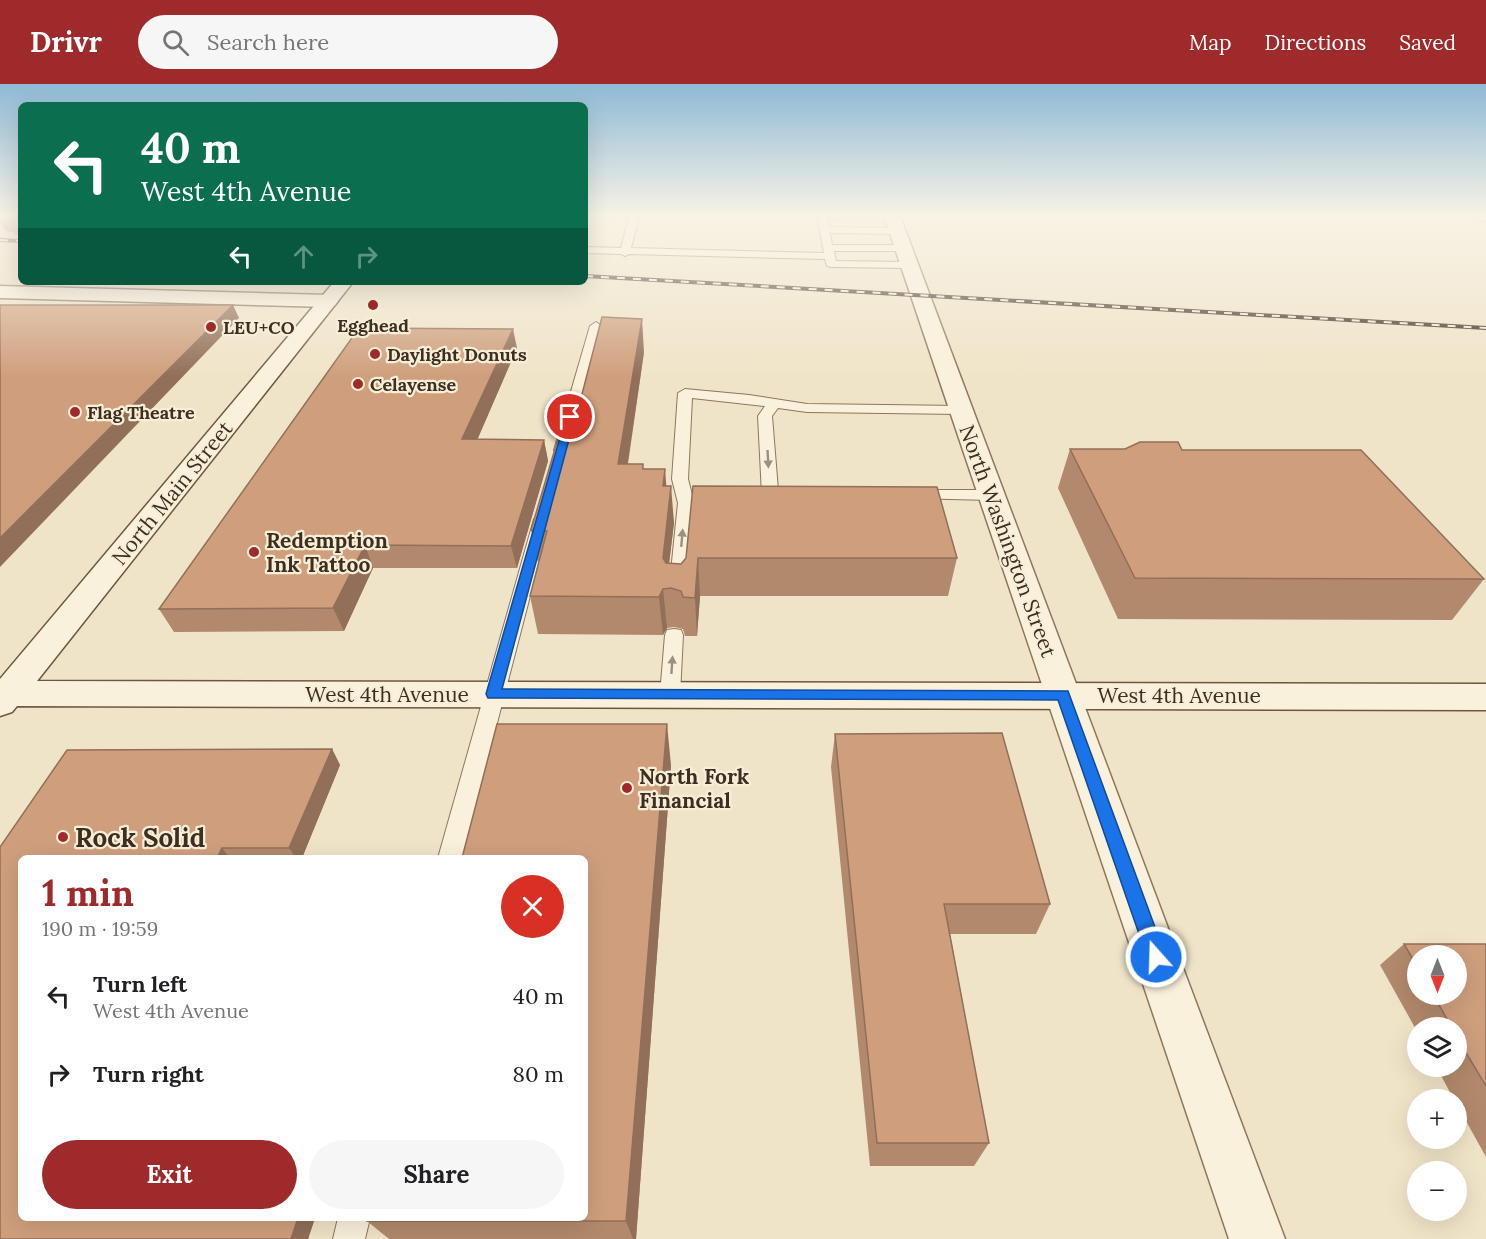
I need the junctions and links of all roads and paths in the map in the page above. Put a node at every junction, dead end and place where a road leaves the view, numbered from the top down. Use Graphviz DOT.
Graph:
graph roads {
  1 [pos="911,270"];
  2 [pos="0,292"];
  3 [pos="336,292"];
  4 [pos="596,326"];
  5 [pos="774,403"];
  6 [pos="961,410"];
  7 [pos="558,462"];
  8 [pos="804,495"];
  9 [pos="895,495"];
  10 [pos="991,495"];
  11 [pos="545,507"];
  12 [pos="677,596"];
  13 [pos="674,635"];
  14 [pos="493,694"];
  15 [pos="670,694"];
  16 [pos="1063,694"];
  17 [pos="3,696"];
  18 [pos="1486,697"];
  19 [pos="451,855"];
  20 [pos="353,1221"];
  21 [pos="349,1239"];
  22 [pos="1257,1239"];
  1 -- 6 [label="main road, North Washington Street"];
  2 -- 3 [label="main road"];
  3 -- 17 [label="main road, North Main Street"];
  4 -- 7 [label="lane"];
  5 -- 6 [label="lane"];
  5 -- 8 [label="lane, one-way"];
  12 -- 5 [label="lane, one-way"];
  6 -- 10 [label="main road, North Washington Street"];
  9 -- 10 [label="lane"];
  10 -- 16 [label="main road, North Washington Street"];
  11 -- 14 [label="lane"];
  15 -- 13 [label="lane, one-way"];
  14 -- 15 [label="main road, West 4th Avenue"];
  14 -- 17 [label="main road, West 4th Avenue"];
  14 -- 19 [label="lane"];
  15 -- 16 [label="main road, West 4th Avenue"];
  16 -- 18 [label="main road, West 4th Avenue"];
  16 -- 22 [label="main road, North Washington Street"];
  20 -- 21 [label="lane"];
}
